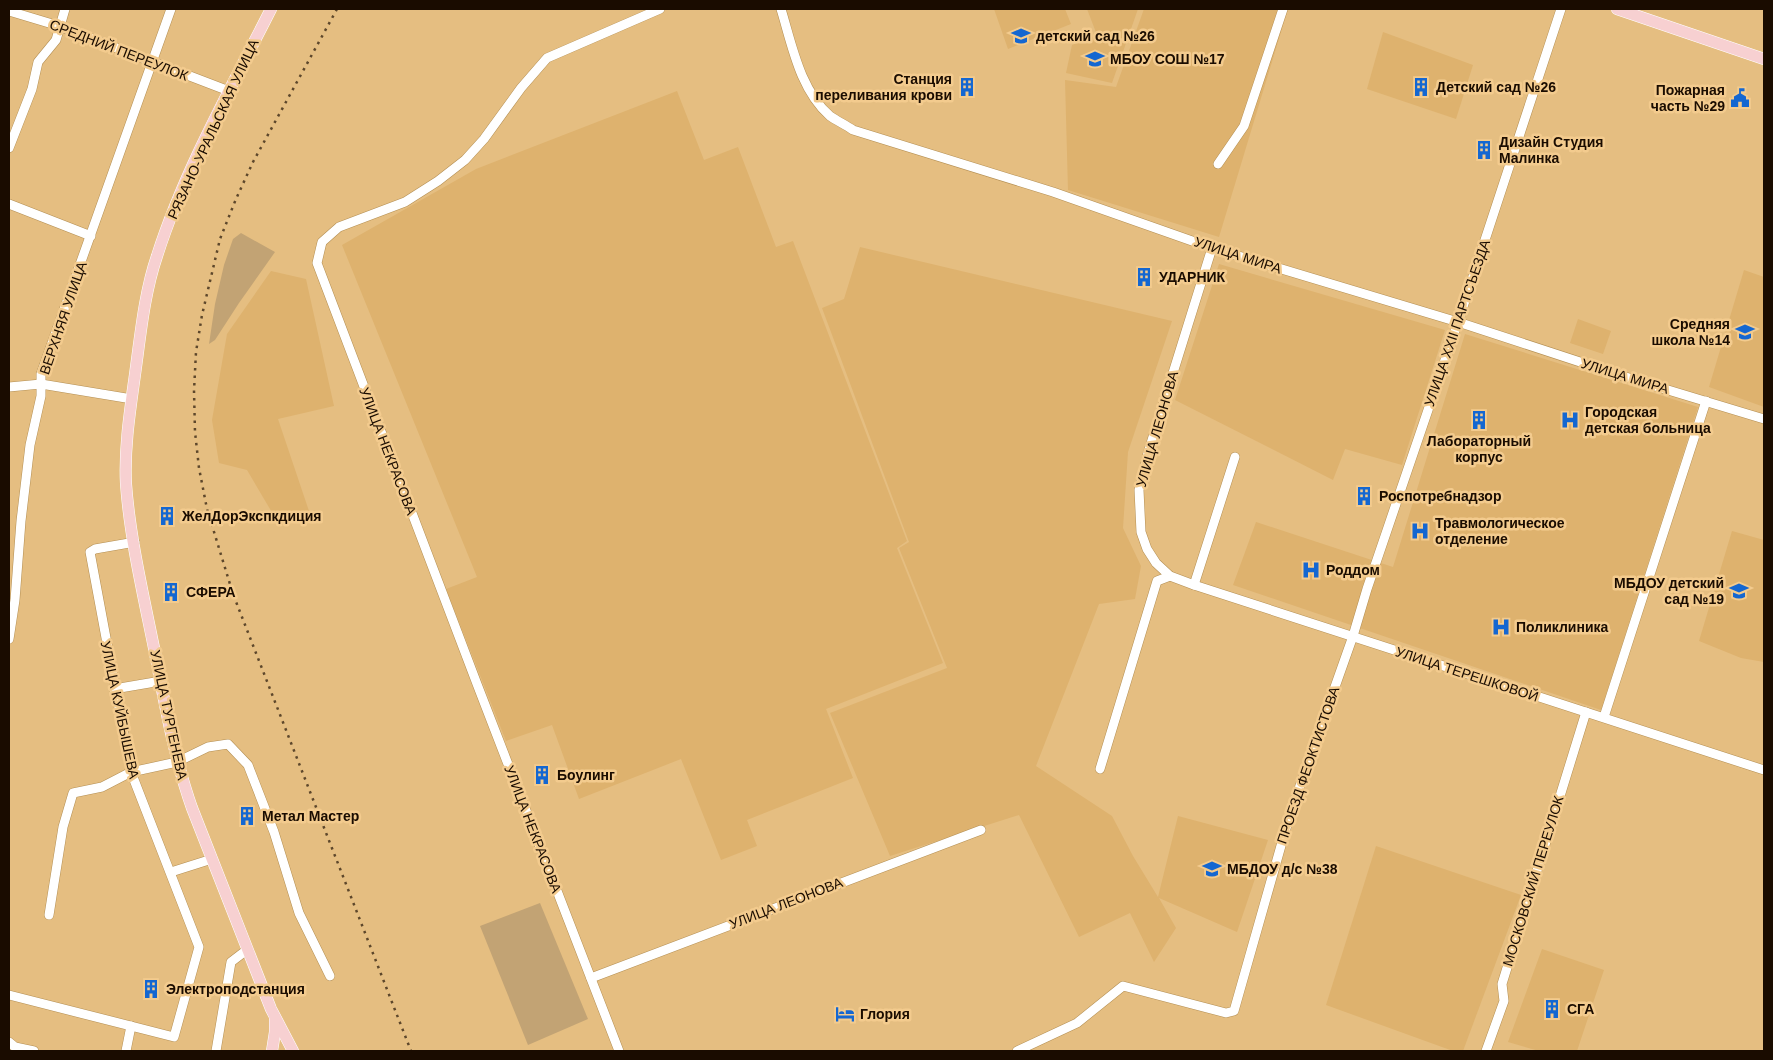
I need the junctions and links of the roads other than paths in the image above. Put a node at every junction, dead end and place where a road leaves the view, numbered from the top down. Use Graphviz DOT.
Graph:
graph roads {
  1 [pos="65,9"];
  2 [pos="172,9"];
  3 [pos="271,9"];
  4 [pos="660,9"];
  5 [pos="781,9"];
  6 [pos="1283,9"];
  7 [pos="1561,9"];
  8 [pos="1617,9"];
  9 [pos="9,11"];
  10 [pos="59,26"];
  11 [pos="1764,59"];
  12 [pos="152,63"];
  13 [pos="229,91"];
  14 [pos="9,148"];
  15 [pos="1218,164"];
  16 [pos="9,204"];
  17 [pos="91,236"];
  18 [pos="1212,248"];
  19 [pos="1458,322"];
  20 [pos="41,384"];
  21 [pos="9,387"];
  22 [pos="132,399"];
  23 [pos="1706,400"];
  24 [pos="1764,419"];
  25 [pos="1235,457"];
  26 [pos="135,542"];
  27 [pos="1170,576"];
  28 [pos="1194,585"];
  29 [pos="1353,636"];
  30 [pos="9,639"];
  31 [pos="160,681"];
  32 [pos="114,689"];
  33 [pos="1586,712"];
  34 [pos="1604,717"];
  35 [pos="177,762"];
  36 [pos="1100,769"];
  37 [pos="1764,770"];
  38 [pos="131,772"];
  39 [pos="981,830"];
  40 [pos="212,859"];
  41 [pos="171,872"];
  42 [pos="49,915"];
  43 [pos="248,948"];
  44 [pos="330,976"];
  45 [pos="591,978"];
  46 [pos="9,995"];
  47 [pos="274,1016"];
  48 [pos="131,1026"];
  49 [pos="9,1042"];
  50 [pos="34,1051"];
  51 [pos="126,1051"];
  52 [pos="216,1051"];
  53 [pos="272,1051"];
  54 [pos="293,1051"];
  55 [pos="619,1051"];
  56 [pos="1017,1051"];
  57 [pos="1486,1051"];
  1 -- 10 [label="street"];
  2 -- 12 [label="street, ВЕРХНЯЯ УЛИЦА"];
  3 -- 13 [label="main road, РЯЗАНО-УРАЛЬСКАЯ УЛИЦА"];
  4 -- 45 [label="street, УЛИЦА НЕКРАСОВА"];
  5 -- 18 [label="street, УЛИЦА МИРА"];
  6 -- 15 [label="street"];
  7 -- 19 [label="street, УЛИЦА XXII ПАРТСЪЕЗДА"];
  8 -- 11 [label="main road"];
  9 -- 10 [label="street, СРЕДНИЙ ПЕРЕУЛОК"];
  10 -- 12 [label="street, СРЕДНИЙ ПЕРЕУЛОК"];
  10 -- 14 [label="street"];
  12 -- 13 [label="street, СРЕДНИЙ ПЕРЕУЛОК"];
  12 -- 17 [label="street, ВЕРХНЯЯ УЛИЦА"];
  13 -- 22 [label="main road, РЯЗАНО-УРАЛЬСКАЯ УЛИЦА"];
  16 -- 17 [label="street"];
  17 -- 20 [label="street, ВЕРХНЯЯ УЛИЦА"];
  18 -- 19 [label="street, УЛИЦА МИРА"];
  18 -- 27 [label="street, УЛИЦА ЛЕОНОВА"];
  19 -- 23 [label="street, УЛИЦА МИРА"];
  19 -- 29 [label="street, УЛИЦА XXII ПАРТСЪЕЗДА"];
  20 -- 21 [label="street"];
  20 -- 22 [label="street"];
  20 -- 30 [label="street, ВЕРХНЯЯ УЛИЦА"];
  22 -- 26 [label="main road, УЛИЦА ТУРГЕНЕВА"];
  23 -- 24 [label="street, УЛИЦА МИРА"];
  23 -- 34 [label="street"];
  25 -- 28 [label="street"];
  26 -- 31 [label="main road, УЛИЦА ТУРГЕНЕВА"];
  26 -- 32 [label="street, УЛИЦА КУЙБЫШЕВА"];
  27 -- 28 [label="street, УЛИЦА ТЕРЕШКОВОЙ"];
  27 -- 36 [label="street"];
  28 -- 29 [label="street, УЛИЦА ТЕРЕШКОВОЙ"];
  29 -- 33 [label="street, УЛИЦА ТЕРЕШКОВОЙ"];
  29 -- 56 [label="street, ПРОЕЗД ФЕОКТИСТОВА"];
  31 -- 32 [label="street"];
  31 -- 35 [label="main road, УЛИЦА ТУРГЕНЕВА"];
  32 -- 38 [label="street, УЛИЦА КУЙБЫШЕВА"];
  33 -- 34 [label="street, УЛИЦА ТЕРЕШКОВОЙ"];
  33 -- 57 [label="street, МОСКОВСКИЙ ПЕРЕУЛОК"];
  34 -- 37 [label="street, УЛИЦА ТЕРЕШКОВОЙ"];
  35 -- 38 [label="street"];
  35 -- 40 [label="main road, УЛИЦА ТУРГЕНЕВА"];
  35 -- 44 [label="street"];
  38 -- 41 [label="street, УЛИЦА КУЙБЫШЕВА"];
  38 -- 42 [label="street"];
  39 -- 45 [label="street, УЛИЦА ЛЕОНОВА"];
  40 -- 41 [label="street"];
  40 -- 43 [label="main road, УЛИЦА ТУРГЕНЕВА"];
  41 -- 48 [label="street, УЛИЦА КУЙБЫШЕВА"];
  43 -- 47 [label="main road, УЛИЦА ТУРГЕНЕВА"];
  43 -- 52 [label="street"];
  45 -- 55 [label="street, УЛИЦА НЕКРАСОВА"];
  46 -- 48 [label="street"];
  47 -- 53 [label="main road"];
  47 -- 54 [label="main road"];
  48 -- 51 [label="street"];
  49 -- 50 [label="street"];
}
